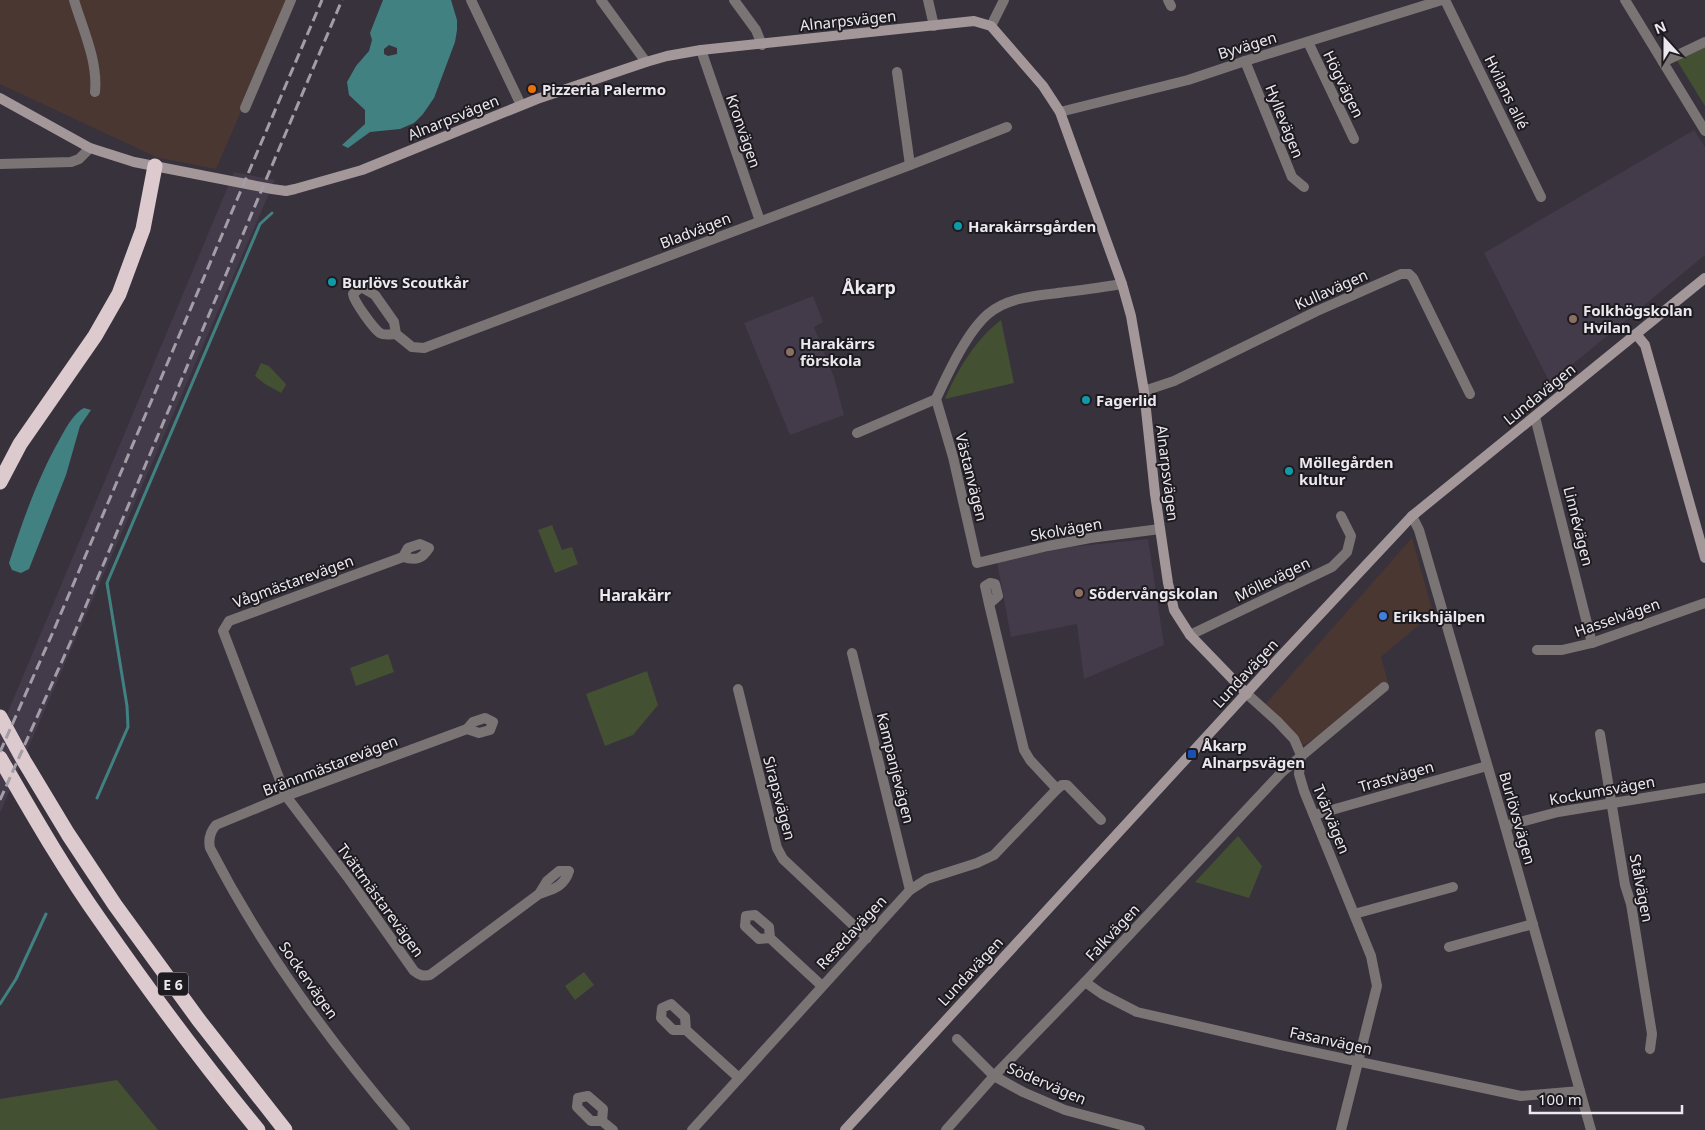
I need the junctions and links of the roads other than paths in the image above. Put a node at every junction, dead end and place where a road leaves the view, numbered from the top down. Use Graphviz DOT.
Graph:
graph roads {
  1 [pos="74,0"];
  2 [pos="291,0"];
  3 [pos="471,0"];
  4 [pos="601,0"];
  5 [pos="734,0"];
  6 [pos="928,0"];
  7 [pos="1004,0"];
  8 [pos="1444,0"];
  9 [pos="1625,0"];
  10 [pos="1428,2"];
  11 [pos="934,26"];
  12 [pos="991,26"];
  13 [pos="1308,42"];
  14 [pos="1705,42"];
  15 [pos="762,45"];
  16 [pos="701,50"];
  17 [pos="1245,61"];
  18 [pos="646,62"];
  19 [pos="1663,62"];
  20 [pos="897,72"];
  21 [pos="94,92"];
  22 [pos="0,98"];
  23 [pos="521,106"];
  24 [pos="245,108"];
  25 [pos="1060,112"];
  26 [pos="1007,127"];
  27 [pos="1705,130"];
  28 [pos="1354,139"];
  29 [pos="90,148"];
  30 [pos="0,164"];
  31 [pos="910,165"];
  32 [pos="155,166"];
  33 [pos="1304,186"];
  34 [pos="1541,197"];
  35 [pos="760,221"];
  36 [pos="1705,278"];
  37 [pos="1122,284"];
  38 [pos="396,334"];
  39 [pos="1636,334"];
  40 [pos="1144,391"];
  41 [pos="1470,394"];
  42 [pos="936,399"];
  43 [pos="1535,416"];
  44 [pos="857,433"];
  45 [pos="0,482"];
  46 [pos="1342,516"];
  47 [pos="1412,516"];
  48 [pos="1160,530"];
  49 [pos="403,556"];
  50 [pos="1705,558"];
  51 [pos="977,563"];
  52 [pos="1705,603"];
  53 [pos="989,604"];
  54 [pos="1190,635"];
  55 [pos="1592,643"];
  56 [pos="1537,650"];
  57 [pos="852,653"];
  58 [pos="1384,686"];
  59 [pos="738,689"];
  60 [pos="1247,694"];
  61 [pos="0,717"];
  62 [pos="467,729"];
  63 [pos="1600,734"];
  64 [pos="1300,755"];
  65 [pos="0,758"];
  66 [pos="1487,766"];
  67 [pos="1057,788"];
  68 [pos="1705,789"];
  69 [pos="286,796"];
  70 [pos="1612,803"];
  71 [pos="1314,815"];
  72 [pos="1101,820"];
  73 [pos="1505,826"];
  74 [pos="209,836"];
  75 [pos="1453,887"];
  76 [pos="910,890"];
  77 [pos="539,894"];
  78 [pos="1354,914"];
  79 [pos="1533,924"];
  80 [pos="770,938"];
  81 [pos="867,938"];
  82 [pos="1449,947"];
  83 [pos="1085,982"];
  84 [pos="822,986"];
  85 [pos="686,1030"];
  86 [pos="957,1040"];
  87 [pos="1650,1049"];
  88 [pos="1359,1062"];
  89 [pos="994,1076"];
  90 [pos="739,1078"];
  91 [pos="1580,1091"];
  92 [pos="602,1121"];
  93 [pos="258,1130"];
  94 [pos="285,1130"];
  95 [pos="406,1130"];
  96 [pos="613,1130"];
  97 [pos="692,1130"];
  98 [pos="845,1130"];
  99 [pos="946,1130"];
  100 [pos="1140,1130"];
  101 [pos="1341,1130"];
  102 [pos="1590,1130"];
  1 -- 21 [label="street"];
  2 -- 24 [label="street"];
  3 -- 23 [label="street"];
  4 -- 18 [label="street"];
  5 -- 15 [label="street"];
  6 -- 11 [label="street"];
  7 -- 12 [label="street"];
  8 -- 10 [label="street, Byvägen"];
  8 -- 34 [label="street, Hvilans allé"];
  9 -- 19 [label="street"];
  10 -- 13 [label="street, Byvägen"];
  11 -- 12 [label="street, Alnarpsvägen"];
  11 -- 15 [label="street, Alnarpsvägen"];
  12 -- 25 [label="street, Alnarpsvägen"];
  13 -- 17 [label="street, Byvägen"];
  13 -- 28 [label="street, Högvägen"];
  14 -- 19 [label="street"];
  15 -- 16 [label="street, Alnarpsvägen"];
  16 -- 18 [label="street, Alnarpsvägen"];
  16 -- 35 [label="street, Kronvägen"];
  17 -- 25 [label="street, Byvägen"];
  17 -- 33 [label="street, Hyllevägen"];
  18 -- 23 [label="street, Alnarpsvägen"];
  19 -- 27 [label="street"];
  20 -- 31 [label="street"];
  22 -- 29 [label="street, Alnarpsvägen"];
  23 -- 32 [label="street, Alnarpsvägen"];
  25 -- 37 [label="street, Alnarpsvägen"];
  26 -- 31 [label="street, Bladvägen"];
  29 -- 30 [label="street"];
  29 -- 32 [label="street, Alnarpsvägen"];
  31 -- 35 [label="street, Bladvägen"];
  32 -- 45 [label="highway"];
  35 -- 38 [label="street, Bladvägen"];
  36 -- 39 [label="street, Lundavägen"];
  37 -- 40 [label="street, Alnarpsvägen"];
  37 -- 42 [label="street"];
  38 -- 38 [label="street, Bladvägen"];
  39 -- 43 [label="street, Lundavägen"];
  39 -- 50 [label="street"];
  40 -- 41 [label="street, Kullavägen"];
  40 -- 48 [label="street, Alnarpsvägen"];
  42 -- 44 [label="street"];
  42 -- 51 [label="street, Västanvägen"];
  43 -- 47 [label="street, Lundavägen"];
  43 -- 55 [label="street, Linnévägen"];
  46 -- 54 [label="street, Möllevägen"];
  47 -- 60 [label="street, Lundavägen"];
  47 -- 66 [label="street, Burlövsvägen"];
  48 -- 51 [label="street, Skolvägen"];
  48 -- 54 [label="street, Alnarpsvägen"];
  49 -- 69 [label="street, Vågmästarevägen"];
  52 -- 55 [label="street, Hasselvägen"];
  53 -- 67 [label="street"];
  54 -- 60 [label="street, Alnarpsvägen"];
  55 -- 56 [label="street, Hasselvägen"];
  57 -- 76 [label="street, Kampanjevägen"];
  58 -- 64 [label="street, Falkvägen"];
  59 -- 81 [label="street, Sirapsvägen"];
  60 -- 64 [label="street, Tvärvägen"];
  60 -- 98 [label="street, Lundavägen"];
  61 -- 94 [label="highway, E 6"];
  62 -- 69 [label="street, Brännmästarevägen"];
  63 -- 70 [label="street, Stålvägen"];
  64 -- 71 [label="street, Tvärvägen"];
  64 -- 83 [label="street, Falkvägen"];
  65 -- 93 [label="highway, E 6"];
  66 -- 71 [label="street, Trastvägen"];
  66 -- 73 [label="street, Burlövsvägen"];
  67 -- 72 [label="street"];
  67 -- 76 [label="street, Resedavägen"];
  68 -- 70 [label="street, Kockumsvägen"];
  69 -- 74 [label="street, Brännmästarevägen"];
  69 -- 77 [label="street, Tvättmästarevägen"];
  70 -- 73 [label="street, Kockumsvägen"];
  70 -- 87 [label="street, Stålvägen"];
  71 -- 78 [label="street, Tvärvägen"];
  73 -- 79 [label="street, Burlövsvägen"];
  74 -- 95 [label="street, Sockervägen"];
  75 -- 78 [label="street"];
  76 -- 81 [label="street, Resedavägen"];
  78 -- 88 [label="street, Tvärvägen"];
  79 -- 82 [label="street"];
  79 -- 91 [label="street, Burlövsvägen"];
  80 -- 84 [label="street"];
  81 -- 84 [label="street, Resedavägen"];
  83 -- 88 [label="street, Fasanvägen"];
  83 -- 89 [label="street, Falkvägen"];
  84 -- 90 [label="street, Resedavägen"];
  85 -- 90 [label="street"];
  86 -- 89 [label="street, Södervägen"];
  88 -- 91 [label="street, Fasanvägen"];
  88 -- 101 [label="street, Tvärvägen"];
  89 -- 99 [label="street, Falkvägen"];
  89 -- 100 [label="street, Södervägen"];
  90 -- 97 [label="street, Resedavägen"];
  91 -- 102 [label="street, Burlövsvägen"];
  92 -- 96 [label="street"];
}
